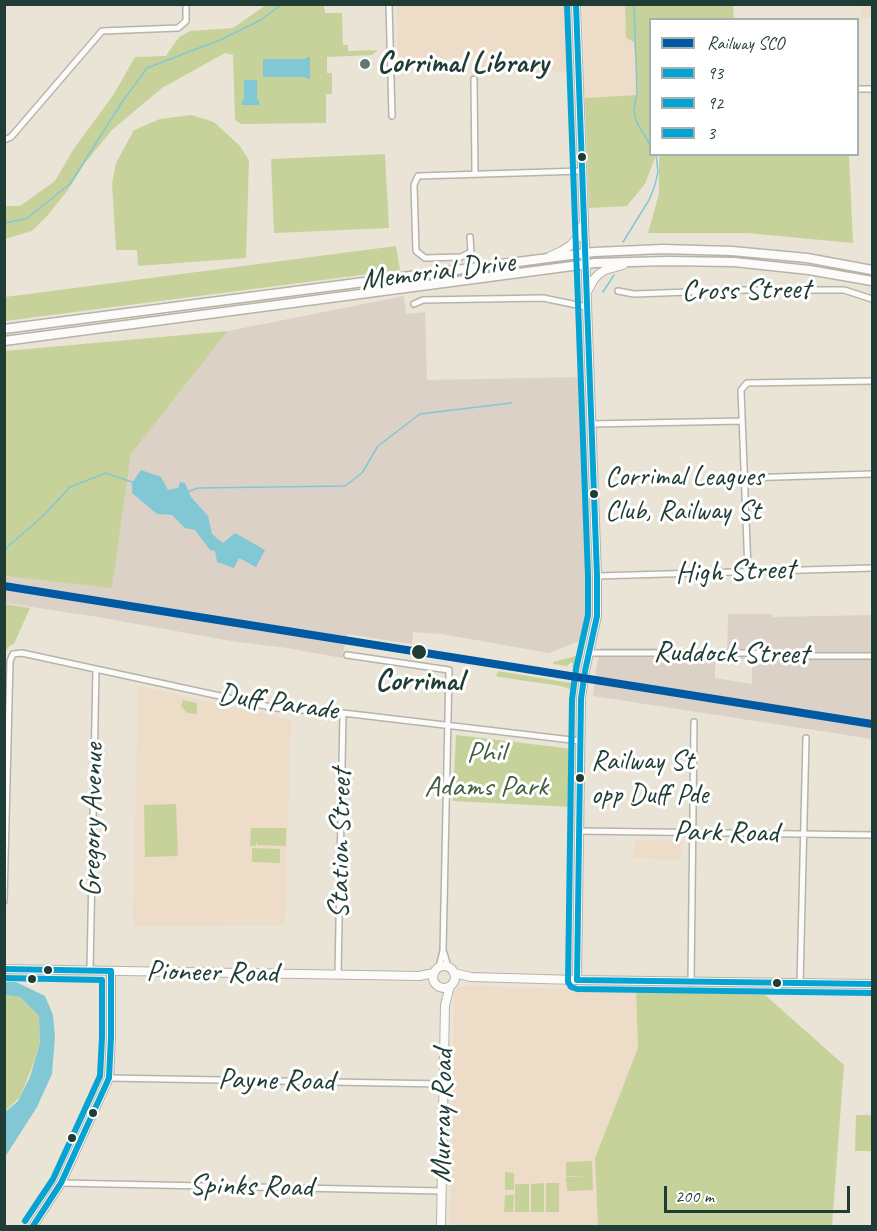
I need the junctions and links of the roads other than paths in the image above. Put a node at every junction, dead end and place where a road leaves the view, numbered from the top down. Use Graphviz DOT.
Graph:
graph roads {
  1 [pos="186,4"];
  2 [pos="389,4"];
  3 [pos="576,4"];
  4 [pos="474,79"];
  5 [pos="392,116"];
  6 [pos="4,140"];
  7 [pos="582,171"];
  8 [pos="476,174"];
  9 [pos="584,220"];
  10 [pos="470,237"];
  11 [pos="585,252"];
  12 [pos="547,257"];
  13 [pos="639,261"];
  14 [pos="585,264"];
  15 [pos="873,270"];
  16 [pos="873,282"];
  17 [pos="618,291"];
  18 [pos="586,294"];
  19 [pos="873,298"];
  20 [pos="414,304"];
  21 [pos="587,307"];
  22 [pos="4,329"];
  23 [pos="4,341"];
  24 [pos="873,381"];
  25 [pos="742,421"];
  26 [pos="591,424"];
  27 [pos="873,474"];
  28 [pos="744,478"];
  29 [pos="873,568"];
  30 [pos="748,571"];
  31 [pos="597,576"];
  32 [pos="589,653"];
  33 [pos="347,655"];
  34 [pos="873,656"];
  35 [pos="96,669"];
  36 [pos="343,713"];
  37 [pos="694,722"];
  38 [pos="447,725"];
  39 [pos="806,738"];
  40 [pos="580,741"];
  41 [pos="6,761"];
  42 [pos="579,831"];
  43 [pos="692,832"];
  44 [pos="803,834"];
  45 [pos="873,835"];
  46 [pos="4,901"];
  47 [pos="443,951"];
  48 [pos="448,966"];
  49 [pos="4,969"];
  50 [pos="90,970"];
  51 [pos="436,970"];
  52 [pos="111,971"];
  53 [pos="454,973"];
  54 [pos="338,975"];
  55 [pos="419,976"];
  56 [pos="471,977"];
  57 [pos="577,980"];
  58 [pos="691,983"];
  59 [pos="437,984"];
  60 [pos="452,984"];
  61 [pos="800,984"];
  62 [pos="873,984"];
  63 [pos="445,1005"];
  64 [pos="109,1078"];
  65 [pos="443,1084"];
  66 [pos="61,1183"];
  67 [pos="442,1191"];
  68 [pos="33,1227"];
  69 [pos="441,1227"];
  1 -- 6 [label="street"];
  2 -- 5 [label="street"];
  3 -- 7 [label="main road"];
  4 -- 8 [label="street"];
  7 -- 8 [label="street"];
  7 -- 9 [label="main road"];
  8 -- 10 [label="street"];
  9 -- 11 [label="main road"];
  9 -- 12 [label="main road"];
  11 -- 12 [label="main road, Memorial Drive"];
  11 -- 14 [label="main road"];
  11 -- 15 [label="main road, Memorial Drive"];
  12 -- 22 [label="main road, Memorial Drive"];
  13 -- 14 [label="main road, Memorial Drive"];
  13 -- 16 [label="main road, Memorial Drive"];
  13 -- 18 [label="main road"];
  14 -- 18 [label="main road"];
  14 -- 23 [label="main road, Memorial Drive"];
  17 -- 19 [label="street, Cross Street"];
  18 -- 21 [label="main road"];
  20 -- 21 [label="street"];
  21 -- 26 [label="main road"];
  24 -- 25 [label="street"];
  25 -- 26 [label="street"];
  25 -- 28 [label="street"];
  26 -- 31 [label="main road"];
  27 -- 28 [label="street"];
  28 -- 30 [label="street"];
  29 -- 30 [label="street, High Street"];
  30 -- 31 [label="street, High Street"];
  31 -- 32 [label="main road"];
  32 -- 34 [label="street, Ruddock Street"];
  32 -- 40 [label="main road"];
  33 -- 38 [label="street"];
  35 -- 36 [label="street, Duff Parade"];
  35 -- 41 [label="street, Duff Parade"];
  35 -- 50 [label="street, Gregory Avenue"];
  36 -- 38 [label="street, Duff Parade"];
  36 -- 54 [label="street, Station Street"];
  37 -- 43 [label="street"];
  38 -- 40 [label="street, Duff Parade"];
  38 -- 47 [label="street"];
  39 -- 44 [label="street"];
  40 -- 42 [label="main road"];
  41 -- 46 [label="street"];
  42 -- 43 [label="street, Park Road"];
  42 -- 57 [label="main road"];
  43 -- 44 [label="street, Park Road"];
  43 -- 58 [label="street"];
  44 -- 45 [label="street, Park Road"];
  44 -- 61 [label="street"];
  47 -- 48 [label="street"];
  47 -- 51 [label="street"];
  48 -- 51 [label="main road"];
  48 -- 53 [label="main road"];
  49 -- 50 [label="main road, Pioneer Road"];
  50 -- 52 [label="main road, Pioneer Road"];
  51 -- 55 [label="main road, Pioneer Road"];
  51 -- 59 [label="main road"];
  52 -- 54 [label="main road, Pioneer Road"];
  52 -- 64 [label="main road"];
  53 -- 56 [label="main road"];
  53 -- 60 [label="main road"];
  54 -- 55 [label="main road, Pioneer Road"];
  55 -- 59 [label="main road, Pioneer Road"];
  56 -- 57 [label="main road"];
  56 -- 60 [label="main road"];
  57 -- 58 [label="main road"];
  58 -- 61 [label="main road"];
  59 -- 60 [label="main road"];
  59 -- 63 [label="main road, Murray Road"];
  60 -- 63 [label="main road, Murray Road"];
  61 -- 62 [label="main road"];
  63 -- 65 [label="main road, Murray Road"];
  64 -- 65 [label="street, Payne Road"];
  64 -- 66 [label="main road"];
  65 -- 67 [label="main road, Murray Road"];
  66 -- 67 [label="street, Spinks Road"];
  66 -- 68 [label="main road"];
  67 -- 69 [label="main road, Murray Road"];
}
